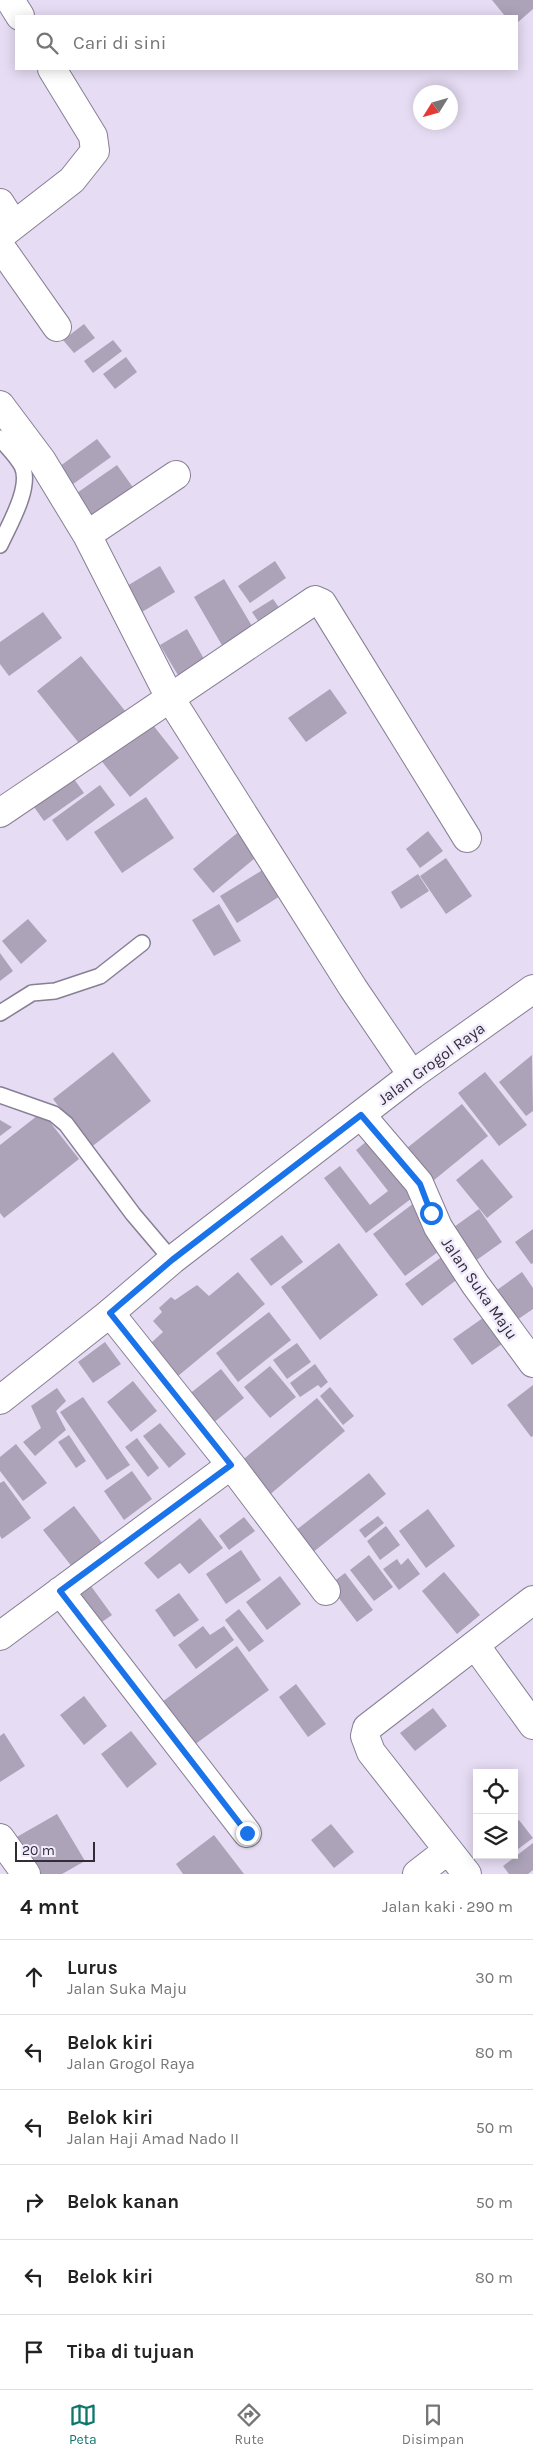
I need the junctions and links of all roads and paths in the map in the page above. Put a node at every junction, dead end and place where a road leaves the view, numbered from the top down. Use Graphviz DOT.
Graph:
graph roads {
  1 [pos="10,0"];
  2 [pos="19,15"];
  3 [pos="53,70"];
  4 [pos="4,228"];
  5 [pos="57,327"];
  6 [pos="0,405"];
  7 [pos="0,438"];
  8 [pos="176,475"];
  9 [pos="87,535"];
  10 [pos="0,545"];
  11 [pos="170,698"];
  12 [pos="0,813"];
  13 [pos="467,838"];
  14 [pos="142,943"];
  15 [pos="533,990"];
  16 [pos="0,1013"];
  17 [pos="412,1075"];
  18 [pos="0,1095"];
  19 [pos="361,1115"];
  20 [pos="164,1252"];
  21 [pos="110,1313"];
  22 [pos="533,1363"];
  23 [pos="0,1400"];
  24 [pos="231,1465"];
  25 [pos="60,1591"];
  26 [pos="326,1591"];
  27 [pos="533,1600"];
  28 [pos="0,1636"];
  29 [pos="475,1646"];
  30 [pos="533,1725"];
  31 [pos="247,1833"];
  32 [pos="0,1838"];
  33 [pos="448,1850"];
  34 [pos="26,1874"];
  35 [pos="417,1874"];
  36 [pos="467,1874"];
  1 -- 2 [label="street"];
  3 -- 4 [label="street"];
  4 -- 5 [label="street"];
  6 -- 9 [label="street"];
  7 -- 10 [label="lane"];
  8 -- 9 [label="street"];
  9 -- 11 [label="street"];
  11 -- 12 [label="street"];
  11 -- 13 [label="street"];
  11 -- 17 [label="street"];
  14 -- 16 [label="lane"];
  15 -- 17 [label="street, Jalan Grogol Raya"];
  17 -- 19 [label="street, Jalan Grogol Raya"];
  18 -- 20 [label="lane"];
  19 -- 20 [label="street, Jalan Grogol Raya"];
  19 -- 22 [label="street, Jalan Suka Maju"];
  20 -- 21 [label="street, Jalan Grogol Raya"];
  21 -- 23 [label="street, Jalan Grogol Raya"];
  21 -- 24 [label="street"];
  24 -- 25 [label="street"];
  24 -- 26 [label="street"];
  25 -- 28 [label="street"];
  25 -- 31 [label="street"];
  27 -- 29 [label="street"];
  29 -- 30 [label="street"];
  29 -- 33 [label="street"];
  32 -- 34 [label="street"];
  33 -- 35 [label="street"];
  33 -- 36 [label="street"];
}
